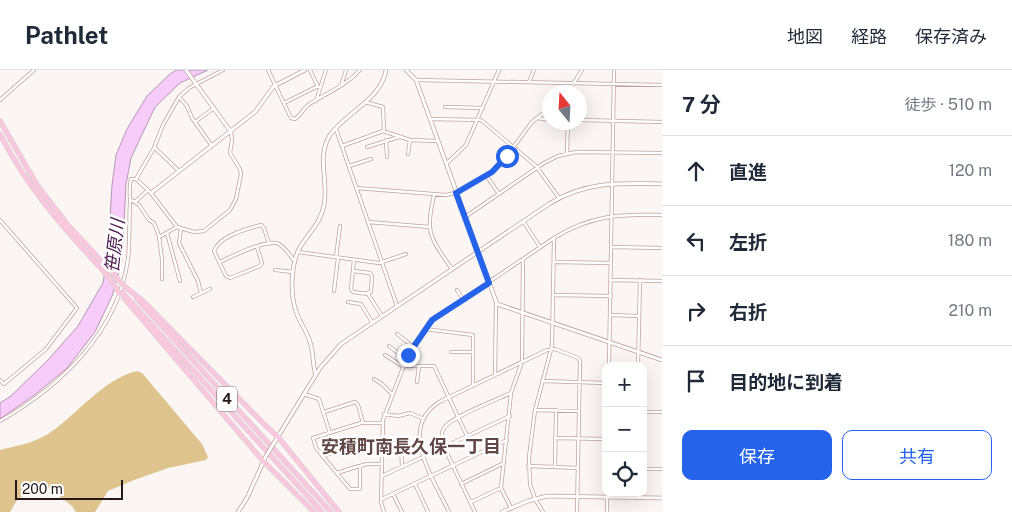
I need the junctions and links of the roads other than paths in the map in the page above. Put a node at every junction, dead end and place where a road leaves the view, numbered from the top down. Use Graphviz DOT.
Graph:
graph roads {
  1 [pos="34,70"];
  2 [pos="186,70"];
  3 [pos="223,70"];
  4 [pos="268,70"];
  5 [pos="305,70"];
  6 [pos="310,70"];
  7 [pos="326,70"];
  8 [pos="346,70"];
  9 [pos="360,70"];
  10 [pos="386,70"];
  11 [pos="406,70"];
  12 [pos="499,70"];
  13 [pos="534,70"];
  14 [pos="582,70"];
  15 [pos="614,70"];
  16 [pos="416,80"];
  17 [pos="494,82"];
  18 [pos="529,82"];
  19 [pos="198,84"];
  20 [pos="574,84"];
  21 [pos="275,85"];
  22 [pos="614,85"];
  23 [pos="342,86"];
  24 [pos="662,86"];
  25 [pos="319,87"];
  26 [pos="180,97"];
  27 [pos="0,100"];
  28 [pos="316,101"];
  29 [pos="365,102"];
  30 [pos="284,103"];
  31 [pos="445,107"];
  32 [pos="214,108"];
  33 [pos="483,108"];
  34 [pos="542,114"];
  35 [pos="537,118"];
  36 [pos="430,119"];
  37 [pos="542,119"];
  38 [pos="478,120"];
  39 [pos="587,120"];
  40 [pos="614,120"];
  41 [pos="0,121"];
  42 [pos="195,122"];
  43 [pos="662,122"];
  44 [pos="336,129"];
  45 [pos="568,130"];
  46 [pos="384,131"];
  47 [pos="231,132"];
  48 [pos="0,134"];
  49 [pos="399,137"];
  50 [pos="386,140"];
  51 [pos="410,140"];
  52 [pos="437,141"];
  53 [pos="212,146"];
  54 [pos="342,146"];
  55 [pos="367,147"];
  56 [pos="514,147"];
  57 [pos="155,148"];
  58 [pos="614,152"];
  59 [pos="567,153"];
  60 [pos="662,153"];
  61 [pos="408,154"];
  62 [pos="387,157"];
  63 [pos="370,159"];
  64 [pos="446,164"];
  65 [pos="349,166"];
  66 [pos="538,168"];
  67 [pos="179,171"];
  68 [pos="486,176"];
  69 [pos="136,178"];
  70 [pos="613,183"];
  71 [pos="662,184"];
  72 [pos="356,188"];
  73 [pos="149,191"];
  74 [pos="456,193"];
  75 [pos="434,194"];
  76 [pos="499,194"];
  77 [pos="559,198"];
  78 [pos="130,199"];
  79 [pos="135,202"];
  80 [pos="612,215"];
  81 [pos="662,215"];
  82 [pos="465,217"];
  83 [pos="0,220"];
  84 [pos="523,221"];
  85 [pos="368,222"];
  86 [pos="340,226"];
  87 [pos="177,227"];
  88 [pos="430,227"];
  89 [pos="181,229"];
  90 [pos="167,233"];
  91 [pos="159,236"];
  92 [pos="554,238"];
  93 [pos="269,244"];
  94 [pos="257,247"];
  95 [pos="540,247"];
  96 [pos="611,247"];
  97 [pos="662,248"];
  98 [pos="298,252"];
  99 [pos="478,252"];
  100 [pos="406,254"];
  101 [pos="337,257"];
  102 [pos="523,259"];
  103 [pos="354,260"];
  104 [pos="220,262"];
  105 [pos="295,262"];
  106 [pos="382,262"];
  107 [pos="555,262"];
  108 [pos="611,263"];
  109 [pos="452,269"];
  110 [pos="275,270"];
  111 [pos="353,271"];
  112 [pos="293,272"];
  113 [pos="162,279"];
  114 [pos="611,280"];
  115 [pos="640,280"];
  116 [pos="662,280"];
  117 [pos="180,281"];
  118 [pos="489,283"];
  119 [pos="124,286"];
  120 [pos="210,289"];
  121 [pos="457,290"];
  122 [pos="334,291"];
  123 [pos="121,293"];
  124 [pos="201,293"];
  125 [pos="367,294"];
  126 [pos="554,295"];
  127 [pos="193,296"];
  128 [pos="611,296"];
  129 [pos="464,299"];
  130 [pos="348,302"];
  131 [pos="496,304"];
  132 [pos="397,306"];
  133 [pos="523,313"];
  134 [pos="382,316"];
  135 [pos="610,316"];
  136 [pos="639,316"];
  137 [pos="372,322"];
  138 [pos="553,324"];
  139 [pos="425,329"];
  140 [pos="397,334"];
  141 [pos="610,342"];
  142 [pos="388,346"];
  143 [pos="414,347"];
  144 [pos="552,348"];
  145 [pos="451,352"];
  146 [pos="472,352"];
  147 [pos="638,352"];
  148 [pos="385,355"];
  149 [pos="406,359"];
  150 [pos="662,360"];
  151 [pos="522,362"];
  152 [pos="609,362"];
  153 [pos="638,362"];
  154 [pos="403,366"];
  155 [pos="420,366"];
  156 [pos="316,375"];
  157 [pos="495,375"];
  158 [pos="374,379"];
  159 [pos="0,380"];
  160 [pos="542,381"];
  161 [pos="417,382"];
  162 [pos="580,382"];
  163 [pos="602,383"];
  164 [pos="473,386"];
  165 [pos="512,393"];
  166 [pos="304,394"];
  167 [pos="392,394"];
  168 [pos="449,397"];
  169 [pos="535,410"];
  170 [pos="556,410"];
  171 [pos="579,410"];
  172 [pos="324,412"];
  173 [pos="647,412"];
  174 [pos="662,412"];
  175 [pos="384,414"];
  176 [pos="510,416"];
  177 [pos="458,418"];
  178 [pos="424,419"];
  179 [pos="0,421"];
  180 [pos="363,423"];
  181 [pos="382,423"];
  182 [pos="330,433"];
  183 [pos="278,436"];
  184 [pos="467,436"];
  185 [pos="555,438"];
  186 [pos="579,439"];
  187 [pos="602,439"];
  188 [pos="507,440"];
  189 [pos="381,443"];
  190 [pos="401,443"];
  191 [pos="444,447"];
  192 [pos="322,456"];
  193 [pos="423,457"];
  194 [pos="263,461"];
  195 [pos="504,463"];
  196 [pos="382,464"];
  197 [pos="360,466"];
  198 [pos="402,466"];
  199 [pos="452,466"];
  200 [pos="528,466"];
  201 [pos="554,467"];
  202 [pos="578,468"];
  203 [pos="647,469"];
  204 [pos="662,469"];
  205 [pos="337,473"];
  206 [pos="382,476"];
  207 [pos="432,476"];
  208 [pos="415,484"];
  209 [pos="461,484"];
  210 [pos="501,488"];
  211 [pos="393,494"];
  212 [pos="602,495"];
  213 [pos="578,496"];
  214 [pos="607,497"];
  215 [pos="644,497"];
  216 [pos="662,498"];
  217 [pos="535,499"];
  218 [pos="381,500"];
  219 [pos="470,503"];
  220 [pos="511,508"];
  221 [pos="238,512"];
  222 [pos="314,512"];
  223 [pos="322,512"];
  224 [pos="331,512"];
  225 [pos="339,512"];
  226 [pos="384,512"];
  227 [pos="402,512"];
  228 [pos="428,512"];
  229 [pos="449,512"];
  230 [pos="475,512"];
  231 [pos="502,512"];
  232 [pos="543,512"];
  233 [pos="577,512"];
  234 [pos="607,512"];
  1 -- 27 [label="street"];
  2 -- 19 [label="street"];
  3 -- 19 [label="street"];
  4 -- 21 [label="street"];
  5 -- 21 [label="street"];
  6 -- 25 [label="street"];
  7 -- 25 [label="street"];
  8 -- 23 [label="street"];
  9 -- 23 [label="street"];
  10 -- 29 [label="street"];
  11 -- 16 [label="street"];
  12 -- 17 [label="street"];
  13 -- 18 [label="street"];
  14 -- 20 [label="street"];
  15 -- 22 [label="street"];
  16 -- 17 [label="street"];
  16 -- 36 [label="street"];
  17 -- 18 [label="street"];
  17 -- 33 [label="street"];
  18 -- 20 [label="street"];
  19 -- 26 [label="street"];
  19 -- 32 [label="street"];
  20 -- 22 [label="street"];
  21 -- 30 [label="street"];
  21 -- 47 [label="street"];
  22 -- 24 [label="street"];
  22 -- 40 [label="street"];
  23 -- 28 [label="street"];
  25 -- 28 [label="street"];
  25 -- 30 [label="street"];
  26 -- 42 [label="street"];
  26 -- 57 [label="street"];
  28 -- 30 [label="street"];
  29 -- 44 [label="street"];
  29 -- 46 [label="street"];
  31 -- 33 [label="street"];
  32 -- 42 [label="street"];
  32 -- 47 [label="street"];
  33 -- 38 [label="street"];
  34 -- 35 [label="street"];
  35 -- 37 [label="street"];
  35 -- 56 [label="street"];
  36 -- 38 [label="street"];
  36 -- 52 [label="street"];
  38 -- 56 [label="street"];
  38 -- 64 [label="street"];
  39 -- 40 [label="street"];
  40 -- 43 [label="street"];
  40 -- 58 [label="street"];
  41 -- 119 [label="highway, 4, bridge"];
  42 -- 53 [label="street"];
  44 -- 54 [label="street"];
  44 -- 98 [label="street"];
  45 -- 59 [label="street"];
  46 -- 49 [label="street"];
  46 -- 54 [label="street"];
  47 -- 53 [label="street"];
  47 -- 89 [label="street"];
  48 -- 123 [label="highway, 4, bridge"];
  49 -- 50 [label="street"];
  49 -- 51 [label="street"];
  50 -- 55 [label="street"];
  50 -- 62 [label="street"];
  51 -- 52 [label="street"];
  51 -- 61 [label="street"];
  52 -- 64 [label="street"];
  53 -- 67 [label="street"];
  54 -- 65 [label="street"];
  56 -- 66 [label="street"];
  56 -- 68 [label="street"];
  57 -- 67 [label="street"];
  57 -- 69 [label="street"];
  58 -- 59 [label="street"];
  58 -- 60 [label="street"];
  58 -- 70 [label="street"];
  59 -- 66 [label="street"];
  63 -- 65 [label="street"];
  64 -- 74 [label="street"];
  65 -- 72 [label="street"];
  66 -- 76 [label="street"];
  66 -- 77 [label="street"];
  67 -- 73 [label="street"];
  68 -- 74 [label="street"];
  68 -- 76 [label="street"];
  69 -- 73 [label="street"];
  69 -- 78 [label="street"];
  70 -- 71 [label="street"];
  70 -- 77 [label="street"];
  70 -- 80 [label="street"];
  72 -- 75 [label="street"];
  72 -- 85 [label="street"];
  73 -- 79 [label="street"];
  73 -- 87 [label="street"];
  74 -- 75 [label="street"];
  74 -- 82 [label="street"];
  75 -- 88 [label="street"];
  76 -- 82 [label="street"];
  77 -- 84 [label="street"];
  78 -- 79 [label="street"];
  78 -- 179 [label="street"];
  79 -- 91 [label="street"];
  80 -- 81 [label="street"];
  80 -- 92 [label="street"];
  80 -- 96 [label="street"];
  82 -- 99 [label="street"];
  83 -- 159 [label="street"];
  84 -- 95 [label="street"];
  84 -- 99 [label="street"];
  85 -- 88 [label="street"];
  85 -- 106 [label="street"];
  86 -- 101 [label="street"];
  87 -- 89 [label="street"];
  87 -- 90 [label="street"];
  88 -- 109 [label="street"];
  89 -- 124 [label="street"];
  90 -- 91 [label="street"];
  90 -- 117 [label="street"];
  91 -- 113 [label="street"];
  92 -- 95 [label="street"];
  92 -- 107 [label="street"];
  93 -- 94 [label="street"];
  93 -- 104 [label="street"];
  93 -- 105 [label="street"];
  94 -- 104 [label="street"];
  94 -- 104 [label="street"];
  95 -- 102 [label="street"];
  96 -- 97 [label="street"];
  96 -- 108 [label="street"];
  98 -- 101 [label="street"];
  98 -- 105 [label="street"];
  99 -- 109 [label="street"];
  99 -- 118 [label="street"];
  100 -- 106 [label="street"];
  101 -- 103 [label="street"];
  101 -- 122 [label="street"];
  102 -- 118 [label="street"];
  102 -- 133 [label="street"];
  103 -- 106 [label="street"];
  103 -- 111 [label="street"];
  105 -- 112 [label="street"];
  106 -- 132 [label="street"];
  107 -- 108 [label="street"];
  107 -- 126 [label="street"];
  108 -- 114 [label="street"];
  109 -- 132 [label="street"];
  110 -- 112 [label="street"];
  111 -- 125 [label="street"];
  111 -- 125 [label="street"];
  112 -- 156 [label="street"];
  114 -- 115 [label="street"];
  114 -- 128 [label="street"];
  115 -- 116 [label="street"];
  115 -- 136 [label="street"];
  118 -- 129 [label="street"];
  118 -- 131 [label="street"];
  119 -- 183 [label="highway"];
  119 -- 224 [label="highway, 4"];
  120 -- 124 [label="street"];
  121 -- 129 [label="street"];
  123 -- 194 [label="highway"];
  123 -- 223 [label="highway, 4"];
  124 -- 127 [label="street"];
  125 -- 134 [label="street"];
  126 -- 128 [label="street"];
  126 -- 138 [label="street"];
  128 -- 135 [label="street"];
  129 -- 139 [label="street"];
  130 -- 137 [label="street"];
  131 -- 133 [label="street"];
  131 -- 157 [label="street"];
  132 -- 134 [label="street"];
  133 -- 138 [label="street"];
  133 -- 151 [label="street"];
  134 -- 137 [label="street"];
  135 -- 136 [label="street"];
  135 -- 141 [label="street"];
  136 -- 147 [label="street"];
  137 -- 156 [label="street"];
  138 -- 141 [label="street"];
  138 -- 144 [label="street"];
  139 -- 143 [label="street"];
  139 -- 146 [label="street"];
  140 -- 143 [label="street"];
  141 -- 147 [label="street"];
  141 -- 152 [label="street"];
  142 -- 149 [label="street"];
  143 -- 149 [label="street"];
  144 -- 151 [label="street"];
  144 -- 160 [label="street"];
  144 -- 162 [label="street"];
  145 -- 146 [label="street"];
  146 -- 164 [label="street"];
  147 -- 150 [label="street"];
  147 -- 153 [label="street"];
  148 -- 154 [label="street"];
  149 -- 154 [label="street"];
  151 -- 157 [label="street"];
  151 -- 165 [label="street"];
  154 -- 155 [label="street"];
  154 -- 167 [label="street"];
  155 -- 161 [label="street"];
  155 -- 168 [label="street"];
  156 -- 166 [label="street"];
  157 -- 164 [label="street"];
  158 -- 167 [label="street"];
  160 -- 162 [label="street"];
  160 -- 169 [label="street"];
  162 -- 163 [label="street"];
  162 -- 171 [label="street"];
  164 -- 168 [label="street"];
  165 -- 176 [label="street"];
  165 -- 177 [label="street"];
  166 -- 172 [label="street"];
  166 -- 183 [label="street"];
  167 -- 175 [label="street"];
  168 -- 177 [label="street"];
  168 -- 178 [label="street"];
  169 -- 170 [label="street"];
  169 -- 200 [label="street"];
  170 -- 171 [label="street"];
  170 -- 185 [label="street"];
  171 -- 186 [label="street"];
  172 -- 180 [label="street"];
  172 -- 182 [label="street"];
  173 -- 174 [label="street"];
  175 -- 178 [label="street"];
  175 -- 181 [label="street"];
  176 -- 184 [label="street"];
  176 -- 188 [label="street"];
  177 -- 184 [label="street"];
  177 -- 191 [label="street"];
  178 -- 193 [label="street"];
  180 -- 181 [label="street"];
  180 -- 182 [label="street"];
  181 -- 189 [label="street"];
  182 -- 192 [label="street"];
  183 -- 194 [label="street, bridge"];
  183 -- 225 [label="highway"];
  184 -- 191 [label="street"];
  185 -- 186 [label="street"];
  185 -- 201 [label="street"];
  186 -- 187 [label="street"];
  186 -- 202 [label="street"];
  188 -- 195 [label="street"];
  188 -- 199 [label="street"];
  189 -- 192 [label="street"];
  189 -- 196 [label="street"];
  190 -- 198 [label="street"];
  191 -- 199 [label="street"];
  192 -- 205 [label="street"];
  193 -- 198 [label="street"];
  193 -- 207 [label="street"];
  194 -- 221 [label="street"];
  194 -- 222 [label="highway"];
  195 -- 209 [label="street"];
  195 -- 210 [label="street"];
  196 -- 197 [label="street"];
  196 -- 206 [label="street"];
  197 -- 205 [label="street"];
  197 -- 205 [label="street"];
  198 -- 206 [label="street"];
  199 -- 207 [label="street"];
  199 -- 209 [label="street"];
  200 -- 201 [label="street"];
  200 -- 217 [label="street"];
  201 -- 202 [label="street"];
  202 -- 213 [label="street"];
  203 -- 204 [label="street"];
  206 -- 218 [label="street"];
  207 -- 208 [label="street"];
  207 -- 229 [label="street"];
  208 -- 211 [label="street"];
  208 -- 228 [label="street"];
  209 -- 219 [label="street"];
  210 -- 219 [label="street"];
  210 -- 220 [label="street"];
  211 -- 218 [label="street"];
  211 -- 227 [label="street"];
  212 -- 213 [label="street"];
  213 -- 217 [label="street"];
  213 -- 233 [label="street"];
  214 -- 234 [label="street"];
  215 -- 216 [label="street"];
  217 -- 220 [label="street"];
  217 -- 232 [label="street"];
  218 -- 226 [label="street"];
  219 -- 230 [label="street"];
  220 -- 231 [label="street"];
}
